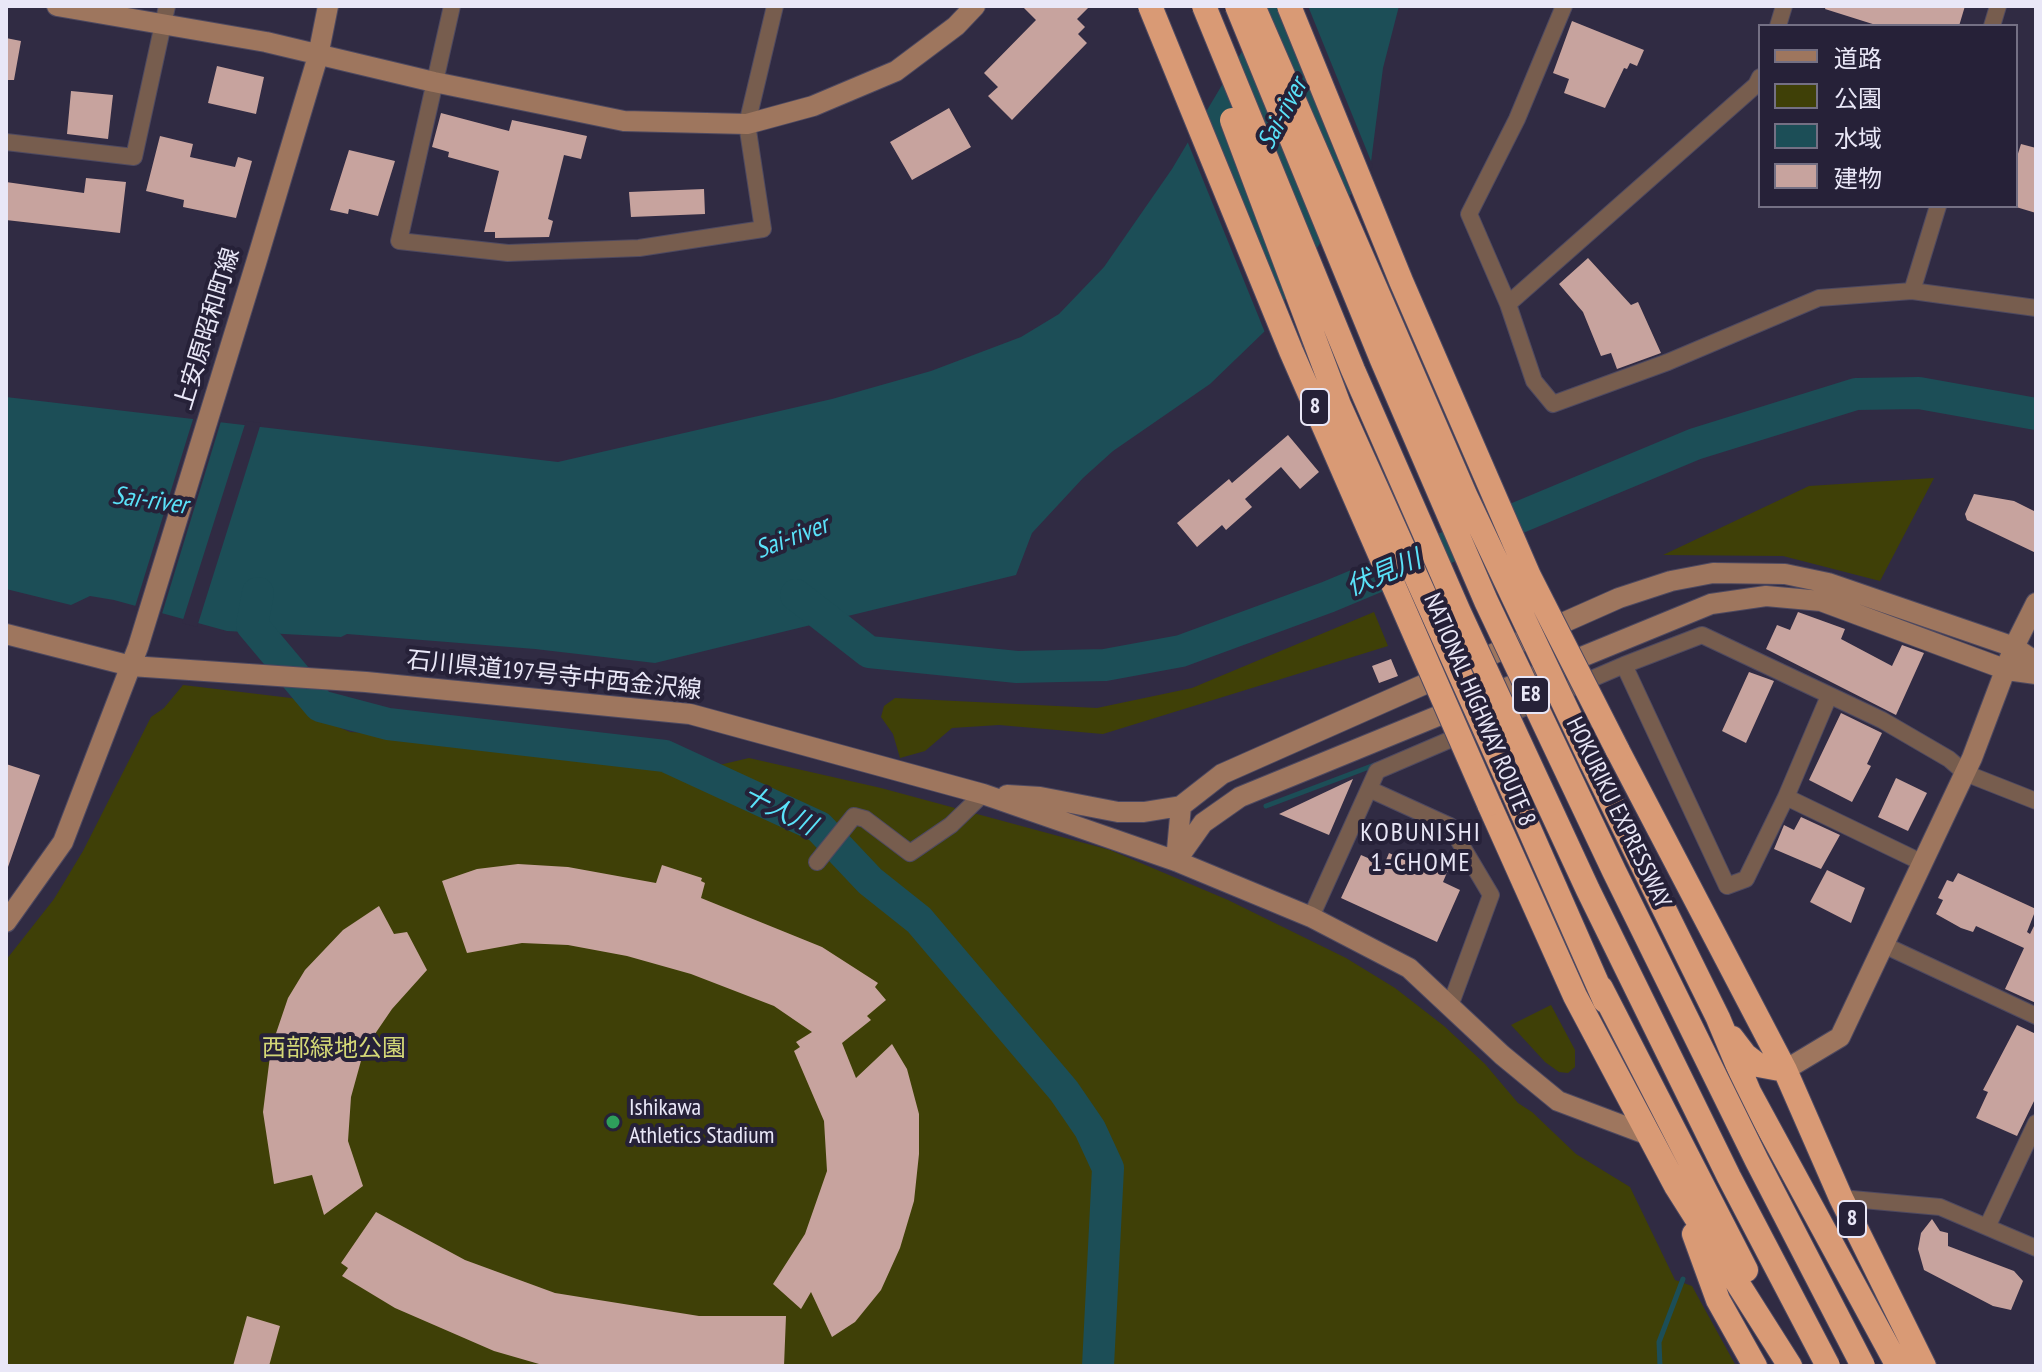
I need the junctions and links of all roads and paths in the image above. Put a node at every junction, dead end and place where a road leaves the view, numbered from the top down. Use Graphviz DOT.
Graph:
graph roads {
  1 [pos="57,6"];
  2 [pos="328,6"];
  3 [pos="452,6"];
  4 [pos="775,6"];
  5 [pos="975,6"];
  6 [pos="1150,6"];
  7 [pos="1192,6"];
  8 [pos="1204,6"];
  9 [pos="1237,6"];
  10 [pos="1253,6"];
  11 [pos="1289,6"];
  12 [pos="1564,6"];
  13 [pos="165,15"];
  14 [pos="318,56"];
  15 [pos="1758,81"];
  16 [pos="434,82"];
  17 [pos="747,124"];
  18 [pos="6,142"];
  19 [pos="1937,208"];
  20 [pos="1912,291"];
  21 [pos="1508,304"];
  22 [pos="2036,308"];
  23 [pos="2036,603"];
  24 [pos="6,634"];
  25 [pos="2014,647"];
  26 [pos="135,657"];
  27 [pos="2036,662"];
  28 [pos="1624,665"];
  29 [pos="2007,670"];
  30 [pos="2036,674"];
  31 [pos="1829,696"];
  32 [pos="1965,773"];
  33 [pos="1369,789"];
  34 [pos="983,794"];
  35 [pos="1786,797"];
  36 [pos="2036,801"];
  37 [pos="1181,806"];
  38 [pos="1176,861"];
  39 [pos="817,862"];
  40 [pos="1923,863"];
  41 [pos="1311,917"];
  42 [pos="6,922"];
  43 [pos="1884,945"];
  44 [pos="1601,988"];
  45 [pos="1450,1006"];
  46 [pos="2036,1016"];
  47 [pos="1718,1018"];
  48 [pos="1785,1070"];
  49 [pos="2036,1123"];
  50 [pos="1651,1136"];
  51 [pos="1676,1186"];
  52 [pos="1841,1198"];
  53 [pos="1988,1225"];
  54 [pos="2036,1248"];
  55 [pos="1755,1366"];
  56 [pos="1790,1366"];
  57 [pos="1797,1366"];
  58 [pos="1828,1366"];
  59 [pos="1863,1366"];
  60 [pos="1898,1366"];
  61 [pos="1924,1366"];
  1 -- 13 [label="main road"];
  2 -- 14 [label="main road, 上安原昭和町線"];
  3 -- 16 [label="street"];
  4 -- 17 [label="street"];
  5 -- 17 [label="main road"];
  6 -- 50 [label="highway, NATIONAL HIGHWAY ROUTE 8 / 8, bridge"];
  7 -- 44 [label="highway, bridge"];
  8 -- 58 [label="highway, E8, bridge"];
  9 -- 59 [label="highway, HOKURIKU EXPRESSWAY / E8, bridge"];
  10 -- 47 [label="highway, bridge"];
  11 -- 48 [label="highway, 8, bridge"];
  12 -- 21 [label="street"];
  13 -- 14 [label="main road"];
  13 -- 18 [label="street"];
  14 -- 16 [label="main road"];
  14 -- 26 [label="main road, 上安原昭和町線"];
  15 -- 21 [label="street"];
  16 -- 17 [label="main road"];
  16 -- 17 [label="street"];
  19 -- 20 [label="street"];
  20 -- 21 [label="street"];
  20 -- 22 [label="street"];
  23 -- 25 [label="main road"];
  24 -- 26 [label="main road, 石川県道197号寺中西金沢線"];
  25 -- 27 [label="main road"];
  25 -- 29 [label="main road"];
  25 -- 37 [label="main road"];
  26 -- 34 [label="main road, 石川県道197号寺中西金沢線"];
  26 -- 42 [label="main road, 上安原昭和町線"];
  28 -- 31 [label="street"];
  28 -- 33 [label="street"];
  28 -- 35 [label="street"];
  29 -- 30 [label="main road"];
  29 -- 32 [label="main road"];
  29 -- 38 [label="main road"];
  31 -- 32 [label="street"];
  31 -- 35 [label="street"];
  32 -- 36 [label="street"];
  32 -- 40 [label="main road"];
  33 -- 41 [label="street"];
  33 -- 45 [label="street"];
  34 -- 37 [label="main road"];
  34 -- 38 [label="main road, 石川県道197号寺中西金沢線"];
  34 -- 39 [label="street"];
  35 -- 40 [label="street"];
  37 -- 38 [label="main road"];
  38 -- 41 [label="main road, 石川県道197号寺中西金沢線"];
  40 -- 43 [label="main road"];
  41 -- 45 [label="main road, 石川県道197号寺中西金沢線"];
  43 -- 46 [label="street"];
  43 -- 48 [label="main road"];
  44 -- 50 [label="highway"];
  44 -- 57 [label="highway"];
  45 -- 50 [label="main road, 石川県道197号寺中西金沢線"];
  47 -- 48 [label="highway"];
  47 -- 60 [label="highway"];
  48 -- 52 [label="highway, 8"];
  49 -- 53 [label="street"];
  50 -- 51 [label="highway, NATIONAL HIGHWAY ROUTE 8 / 8"];
  51 -- 55 [label="highway"];
  51 -- 56 [label="highway, NATIONAL HIGHWAY ROUTE 8 / 8"];
  52 -- 53 [label="street"];
  52 -- 61 [label="highway, 8"];
  53 -- 54 [label="street"];
}
